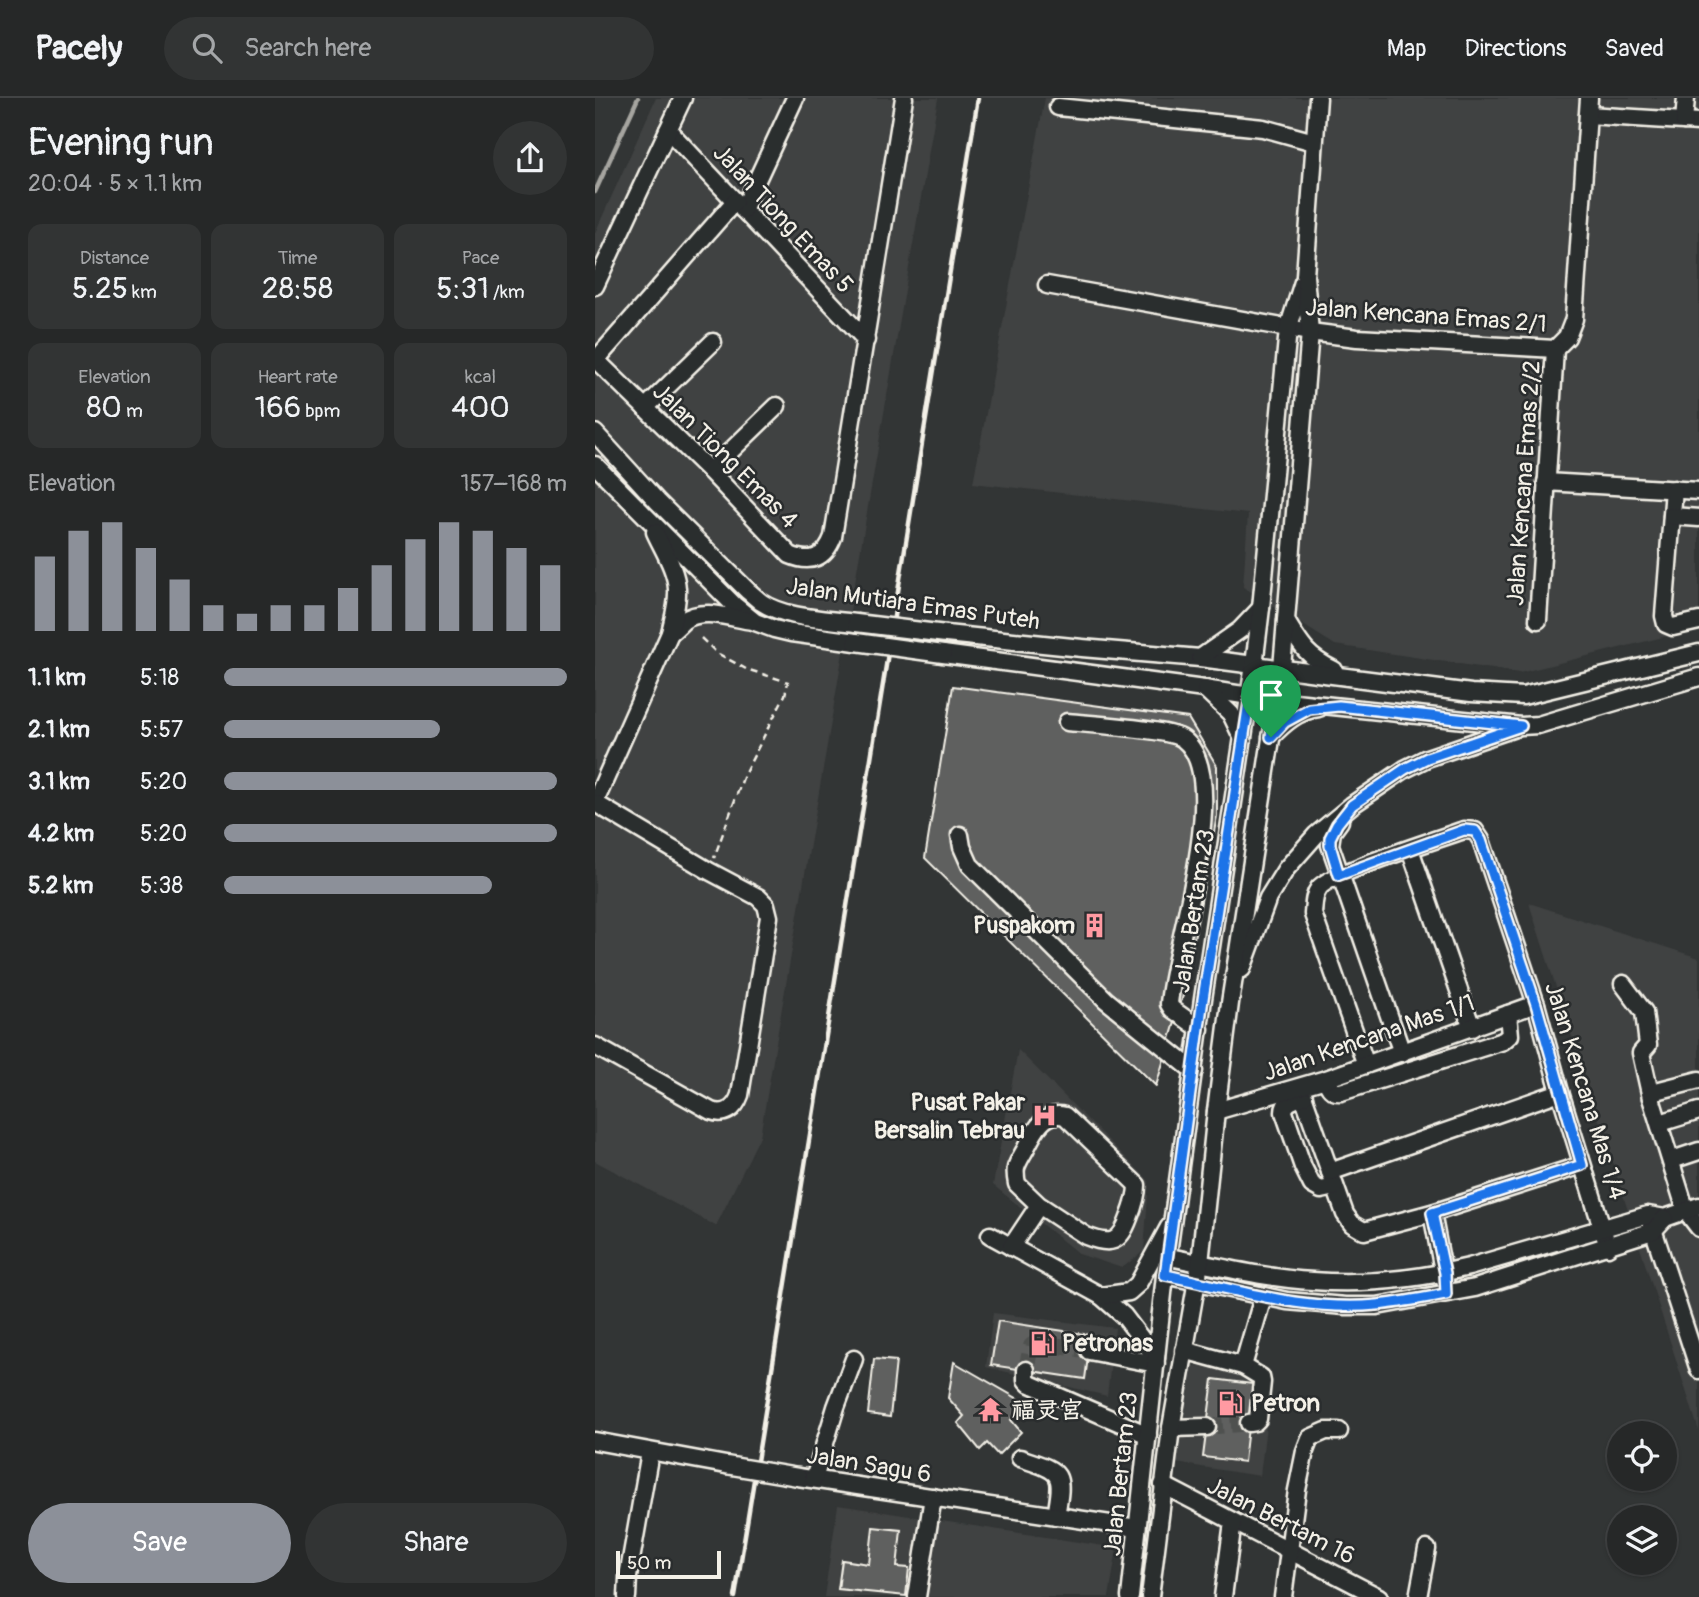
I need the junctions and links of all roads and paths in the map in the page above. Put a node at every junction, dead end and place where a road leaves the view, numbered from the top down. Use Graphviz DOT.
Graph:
graph roads {
  1 [pos="683,98"];
  2 [pos="795,98"];
  3 [pos="904,98"];
  4 [pos="1318,98"];
  5 [pos="1589,98"];
  6 [pos="1686,98"];
  7 [pos="1058,107"];
  8 [pos="1588,115"];
  9 [pos="1692,122"];
  10 [pos="668,130"];
  11 [pos="1314,142"];
  12 [pos="739,206"];
  13 [pos="1305,276"];
  14 [pos="1047,285"];
  15 [pos="595,286"];
  16 [pos="1288,329"];
  17 [pos="1310,332"];
  18 [pos="866,340"];
  19 [pos="713,342"];
  20 [pos="1555,349"];
  21 [pos="596,359"];
  22 [pos="777,406"];
  23 [pos="645,408"];
  24 [pos="595,433"];
  25 [pos="595,466"];
  26 [pos="710,471"];
  27 [pos="1546,482"];
  28 [pos="1674,489"];
  29 [pos="1699,491"];
  30 [pos="1672,516"];
  31 [pos="1699,518"];
  32 [pos="651,522"];
  33 [pos="1261,608"];
  34 [pos="1538,620"];
  35 [pos="1286,621"];
  36 [pos="1699,621"];
  37 [pos="755,622"];
  38 [pos="670,633"];
  39 [pos="701,638"];
  40 [pos="1699,653"];
  41 [pos="1200,658"];
  42 [pos="1254,664"];
  43 [pos="1282,668"];
  44 [pos="1344,676"];
  45 [pos="1699,677"];
  46 [pos="1204,689"];
  47 [pos="1250,696"];
  48 [pos="1276,700"];
  49 [pos="1339,706"];
  50 [pos="1067,722"];
  51 [pos="1521,726"];
  52 [pos="1271,737"];
  53 [pos="1243,739"];
  54 [pos="595,803"];
  55 [pos="1352,805"];
  56 [pos="960,835"];
  57 [pos="1410,849"];
  58 [pos="709,871"];
  59 [pos="1339,875"];
  60 [pos="1623,984"];
  61 [pos="1230,1003"];
  62 [pos="1536,1004"];
  63 [pos="1508,1014"];
  64 [pos="1472,1028"];
  65 [pos="1200,1029"];
  66 [pos="595,1046"];
  67 [pos="1402,1053"];
  68 [pos="1366,1065"];
  69 [pos="1194,1071"];
  70 [pos="1326,1079"];
  71 [pos="1699,1080"];
  72 [pos="1302,1091"];
  73 [pos="1560,1093"];
  74 [pos="1651,1098"];
  75 [pos="1216,1111"];
  76 [pos="1699,1111"];
  77 [pos="1660,1123"];
  78 [pos="1699,1151"];
  79 [pos="1671,1160"];
  80 [pos="1582,1165"];
  81 [pos="1333,1180"];
  82 [pos="1039,1205"];
  83 [pos="1693,1208"];
  84 [pos="1432,1213"];
  85 [pos="1648,1215"];
  86 [pos="1665,1218"];
  87 [pos="1173,1220"];
  88 [pos="1603,1228"];
  89 [pos="1699,1228"];
  90 [pos="1653,1231"];
  91 [pos="991,1235"];
  92 [pos="1011,1247"];
  93 [pos="1608,1247"];
  94 [pos="1169,1257"];
  95 [pos="1200,1263"];
  96 [pos="1445,1273"];
  97 [pos="1165,1275"];
  98 [pos="1196,1282"];
  99 [pos="1446,1294"];
  100 [pos="1101,1296"];
  101 [pos="1263,1297"];
  102 [pos="1184,1350"];
  103 [pos="1089,1351"];
  104 [pos="854,1359"];
  105 [pos="1156,1361"];
  106 [pos="1243,1366"];
  107 [pos="1026,1370"];
  108 [pos="1699,1370"];
  109 [pos="1249,1423"];
  110 [pos="1207,1427"];
  111 [pos="1171,1428"];
  112 [pos="1339,1430"];
  113 [pos="1148,1435"];
  114 [pos="595,1441"];
  115 [pos="650,1452"];
  116 [pos="1020,1458"];
  117 [pos="806,1478"];
  118 [pos="1163,1485"];
  119 [pos="933,1497"];
  120 [pos="1056,1516"];
  121 [pos="1233,1522"];
  122 [pos="1137,1528"];
  123 [pos="1427,1549"];
  124 [pos="1290,1552"];
  125 [pos="1355,1591"];
  126 [pos="627,1597"];
  127 [pos="917,1597"];
  128 [pos="1130,1597"];
  129 [pos="1150,1597"];
  130 [pos="1223,1597"];
  131 [pos="1283,1597"];
  132 [pos="1379,1597"];
  133 [pos="1418,1597"];
  1 -- 10 [label="street"];
  2 -- 12 [label="street"];
  3 -- 18 [label="street"];
  4 -- 11 [label="street, Jalan Bertam 23"];
  5 -- 8 [label="street, Jalan Kencana Emas 2/1"];
  6 -- 9 [label="street"];
  7 -- 11 [label="street"];
  8 -- 9 [label="street"];
  8 -- 20 [label="street, Jalan Kencana Emas 2/1"];
  10 -- 12 [label="street, Jalan Tiong Emas 5"];
  10 -- 15 [label="street"];
  11 -- 13 [label="street, Jalan Bertam 23"];
  12 -- 18 [label="street, Jalan Tiong Emas 5"];
  12 -- 21 [label="street"];
  13 -- 16 [label="street, Jalan Bertam 23"];
  13 -- 17 [label="street, Jalan Bertam 23"];
  14 -- 16 [label="street, Jalan Kencana Emas 2/1"];
  16 -- 17 [label="street, Jalan Kencana Emas 2/1"];
  16 -- 33 [label="street, Jalan Bertam 23"];
  17 -- 20 [label="street, Jalan Kencana Emas 2/1"];
  17 -- 35 [label="street, Jalan Bertam 23"];
  18 -- 26 [label="street, Jalan Tiong Emas 4"];
  19 -- 23 [label="street"];
  20 -- 27 [label="street, Jalan Kencana Emas 2/2"];
  21 -- 23 [label="street, Jalan Tiong Emas 4"];
  22 -- 26 [label="street"];
  23 -- 26 [label="street, Jalan Tiong Emas 4"];
  24 -- 41 [label="street, Jalan Mutiara Emas Puteh, bridge"];
  25 -- 32 [label="street, Jalan Mutiara Emas Puteh"];
  27 -- 28 [label="street"];
  27 -- 34 [label="street, Jalan Kencana Emas 2/2"];
  28 -- 29 [label="street"];
  28 -- 30 [label="street"];
  30 -- 31 [label="street"];
  30 -- 36 [label="street"];
  32 -- 37 [label="street, Jalan Mutiara Emas Puteh"];
  32 -- 38 [label="street"];
  33 -- 41 [label="street"];
  33 -- 42 [label="street, Jalan Bertam 23"];
  35 -- 43 [label="street, Jalan Bertam 23"];
  35 -- 44 [label="street"];
  37 -- 38 [label="street"];
  37 -- 46 [label="street, Jalan Mutiara Emas Puteh, bridge"];
  38 -- 54 [label="street"];
  39 -- 58 [label="path"];
  40 -- 44 [label="street"];
  41 -- 42 [label="street, Jalan Mutiara Emas Puteh"];
  42 -- 43 [label="street, Jalan Mutiara Emas Puteh"];
  42 -- 47 [label="street, Jalan Bertam 23"];
  43 -- 44 [label="street"];
  43 -- 48 [label="street, Jalan Bertam 23"];
  45 -- 51 [label="street"];
  46 -- 47 [label="street, Jalan Mutiara Emas Puteh"];
  46 -- 53 [label="street"];
  47 -- 48 [label="street, Jalan Mutiara Emas Puteh"];
  47 -- 53 [label="street, Jalan Bertam 23"];
  48 -- 49 [label="street"];
  48 -- 52 [label="street, Jalan Bertam 23"];
  49 -- 51 [label="street"];
  49 -- 52 [label="street"];
  50 -- 65 [label="street"];
  51 -- 55 [label="street"];
  52 -- 61 [label="street, Jalan Bertam 23"];
  53 -- 65 [label="street, Jalan Bertam 23"];
  54 -- 58 [label="street"];
  55 -- 59 [label="street"];
  55 -- 61 [label="street"];
  56 -- 69 [label="street"];
  57 -- 59 [label="street"];
  57 -- 62 [label="street, Jalan Kencana Mas 1/4"];
  57 -- 64 [label="street"];
  58 -- 66 [label="street"];
  59 -- 67 [label="street"];
  59 -- 68 [label="street"];
  60 -- 74 [label="street"];
  61 -- 75 [label="street, Jalan Bertam 23"];
  62 -- 63 [label="street, Jalan Kencana Mas 1/1"];
  62 -- 73 [label="street, Jalan Kencana Mas 1/4"];
  63 -- 64 [label="street, Jalan Kencana Mas 1/1"];
  63 -- 70 [label="street"];
  64 -- 67 [label="street, Jalan Kencana Mas 1/1"];
  65 -- 69 [label="street, Jalan Bertam 23"];
  67 -- 68 [label="street, Jalan Kencana Mas 1/1"];
  68 -- 70 [label="street, Jalan Kencana Mas 1/1"];
  69 -- 87 [label="street, Jalan Bertam 23"];
  70 -- 72 [label="street, Jalan Kencana Mas 1/1"];
  71 -- 74 [label="street"];
  72 -- 75 [label="street, Jalan Kencana Mas 1/1"];
  72 -- 81 [label="street"];
  72 -- 81 [label="street"];
  73 -- 80 [label="street, Jalan Kencana Mas 1/4"];
  73 -- 81 [label="street"];
  74 -- 77 [label="street"];
  75 -- 95 [label="street, Jalan Bertam 23"];
  76 -- 77 [label="street"];
  77 -- 79 [label="street"];
  78 -- 79 [label="street"];
  79 -- 83 [label="street"];
  80 -- 84 [label="street"];
  80 -- 88 [label="street, Jalan Kencana Mas 1/4"];
  81 -- 84 [label="street"];
  82 -- 82 [label="street"];
  82 -- 92 [label="street"];
  83 -- 86 [label="street"];
  83 -- 89 [label="street"];
  84 -- 96 [label="street"];
  85 -- 86 [label="street"];
  85 -- 88 [label="street"];
  85 -- 90 [label="street"];
  86 -- 90 [label="street"];
  87 -- 94 [label="street, Jalan Bertam 23"];
  87 -- 100 [label="street"];
  88 -- 93 [label="street, Jalan Kencana Mas 1/4"];
  88 -- 96 [label="street"];
  90 -- 93 [label="street"];
  90 -- 108 [label="street"];
  91 -- 92 [label="street"];
  92 -- 100 [label="street"];
  93 -- 99 [label="street"];
  94 -- 95 [label="street"];
  94 -- 97 [label="street, Jalan Bertam 23"];
  95 -- 96 [label="street"];
  95 -- 98 [label="street, Jalan Bertam 23"];
  96 -- 99 [label="street"];
  97 -- 98 [label="street"];
  97 -- 105 [label="street, Jalan Bertam 23"];
  98 -- 101 [label="street"];
  98 -- 102 [label="street, Jalan Bertam 23"];
  99 -- 101 [label="street"];
  100 -- 105 [label="street"];
  101 -- 106 [label="street"];
  102 -- 106 [label="street"];
  102 -- 111 [label="street, Jalan Bertam 23"];
  103 -- 105 [label="street"];
  104 -- 117 [label="street"];
  105 -- 113 [label="street, Jalan Bertam 23"];
  106 -- 109 [label="street"];
  107 -- 113 [label="street"];
  110 -- 111 [label="street"];
  111 -- 118 [label="street, Jalan Bertam 23"];
  112 -- 124 [label="street"];
  113 -- 122 [label="street, Jalan Bertam 23"];
  114 -- 115 [label="street, Jalan Sagu 6"];
  115 -- 117 [label="street, Jalan Sagu 6, bridge"];
  115 -- 126 [label="street"];
  116 -- 120 [label="street"];
  117 -- 119 [label="street, Jalan Sagu 6"];
  118 -- 121 [label="street, Jalan Bertam 16"];
  118 -- 129 [label="street, Jalan Bertam 23"];
  119 -- 120 [label="street, Jalan Sagu 6"];
  119 -- 127 [label="street"];
  120 -- 122 [label="street, Jalan Sagu 6"];
  121 -- 124 [label="street, Jalan Bertam 16"];
  121 -- 130 [label="street"];
  122 -- 128 [label="street, Jalan Bertam 23"];
  123 -- 133 [label="street"];
  124 -- 125 [label="street, Jalan Bertam 16"];
  124 -- 131 [label="street"];
  125 -- 132 [label="street, Jalan Bertam 16"];
}
